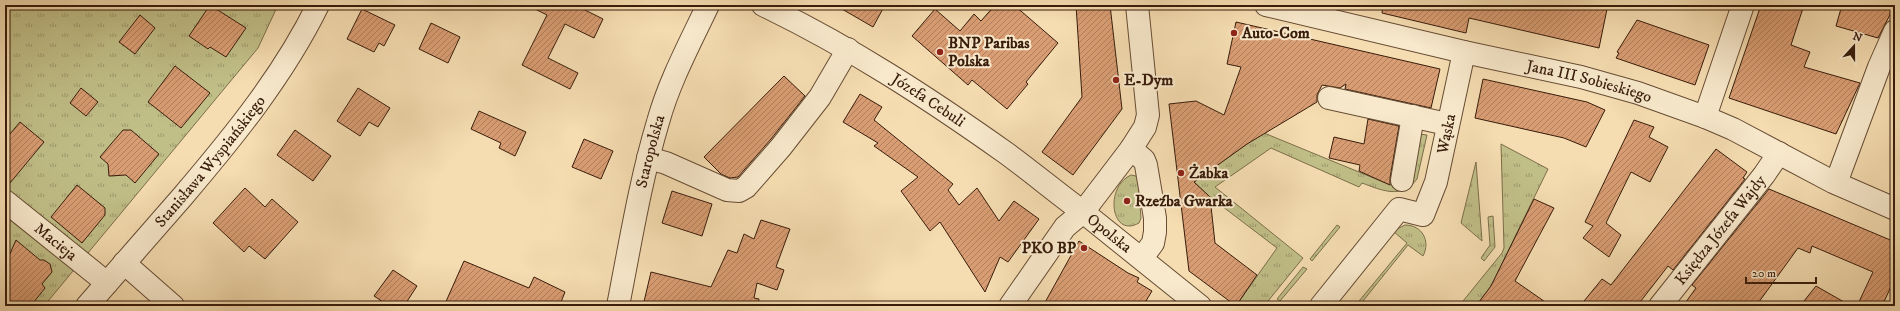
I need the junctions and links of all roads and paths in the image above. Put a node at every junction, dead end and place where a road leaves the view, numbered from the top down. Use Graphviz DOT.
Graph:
graph roads {
  1 [pos="318,5"];
  2 [pos="708,5"];
  3 [pos="763,5"];
  4 [pos="1137,5"];
  5 [pos="1266,5"];
  6 [pos="1743,5"];
  7 [pos="1895,31"];
  8 [pos="848,49"];
  9 [pos="1464,52"];
  10 [pos="1329,98"];
  11 [pos="1413,116"];
  12 [pos="1705,117"];
  13 [pos="1447,124"];
  14 [pos="1131,149"];
  15 [pos="1779,153"];
  16 [pos="648,158"];
  17 [pos="1402,180"];
  18 [pos="1836,183"];
  19 [pos="5,201"];
  20 [pos="1895,209"];
  21 [pos="1083,212"];
  22 [pos="1142,258"];
  23 [pos="124,263"];
  24 [pos="106,283"];
  25 [pos="87,306"];
  26 [pos="173,306"];
  27 [pos="618,306"];
  28 [pos="1010,306"];
  29 [pos="1200,306"];
  30 [pos="1321,306"];
  31 [pos="1660,306"];
  1 -- 23 [label="street, Stanisława Wyspiańskiego"];
  2 -- 16 [label="street, Staropolska"];
  3 -- 8 [label="street, Józefa Cebuli"];
  4 -- 14 [label="street, Opolska"];
  5 -- 9 [label="street, Jana III Sobieskiego"];
  6 -- 12 [label="street"];
  7 -- 18 [label="street"];
  8 -- 16 [label="street"];
  8 -- 21 [label="street, Józefa Cebuli"];
  9 -- 12 [label="street, Jana III Sobieskiego"];
  9 -- 13 [label="street, Wąska"];
  10 -- 11 [label="street"];
  11 -- 13 [label="street"];
  11 -- 17 [label="street"];
  12 -- 15 [label="street, Jana III Sobieskiego"];
  13 -- 30 [label="street, Wąska"];
  14 -- 21 [label="street, Opolska"];
  14 -- 22 [label="street, Opolska"];
  15 -- 18 [label="street, Jana III Sobieskiego"];
  15 -- 31 [label="street, Księdza Józefa Wajdy"];
  16 -- 27 [label="street, Staropolska"];
  18 -- 20 [label="street, Jana III Sobieskiego"];
  19 -- 24 [label="street, Macieja"];
  21 -- 22 [label="street, Opolska"];
  21 -- 28 [label="street"];
  22 -- 29 [label="street, Opolska"];
  23 -- 24 [label="street, Stanisława Wyspiańskiego"];
  23 -- 26 [label="street"];
  24 -- 25 [label="street, Stanisława Wyspiańskiego"];
}
